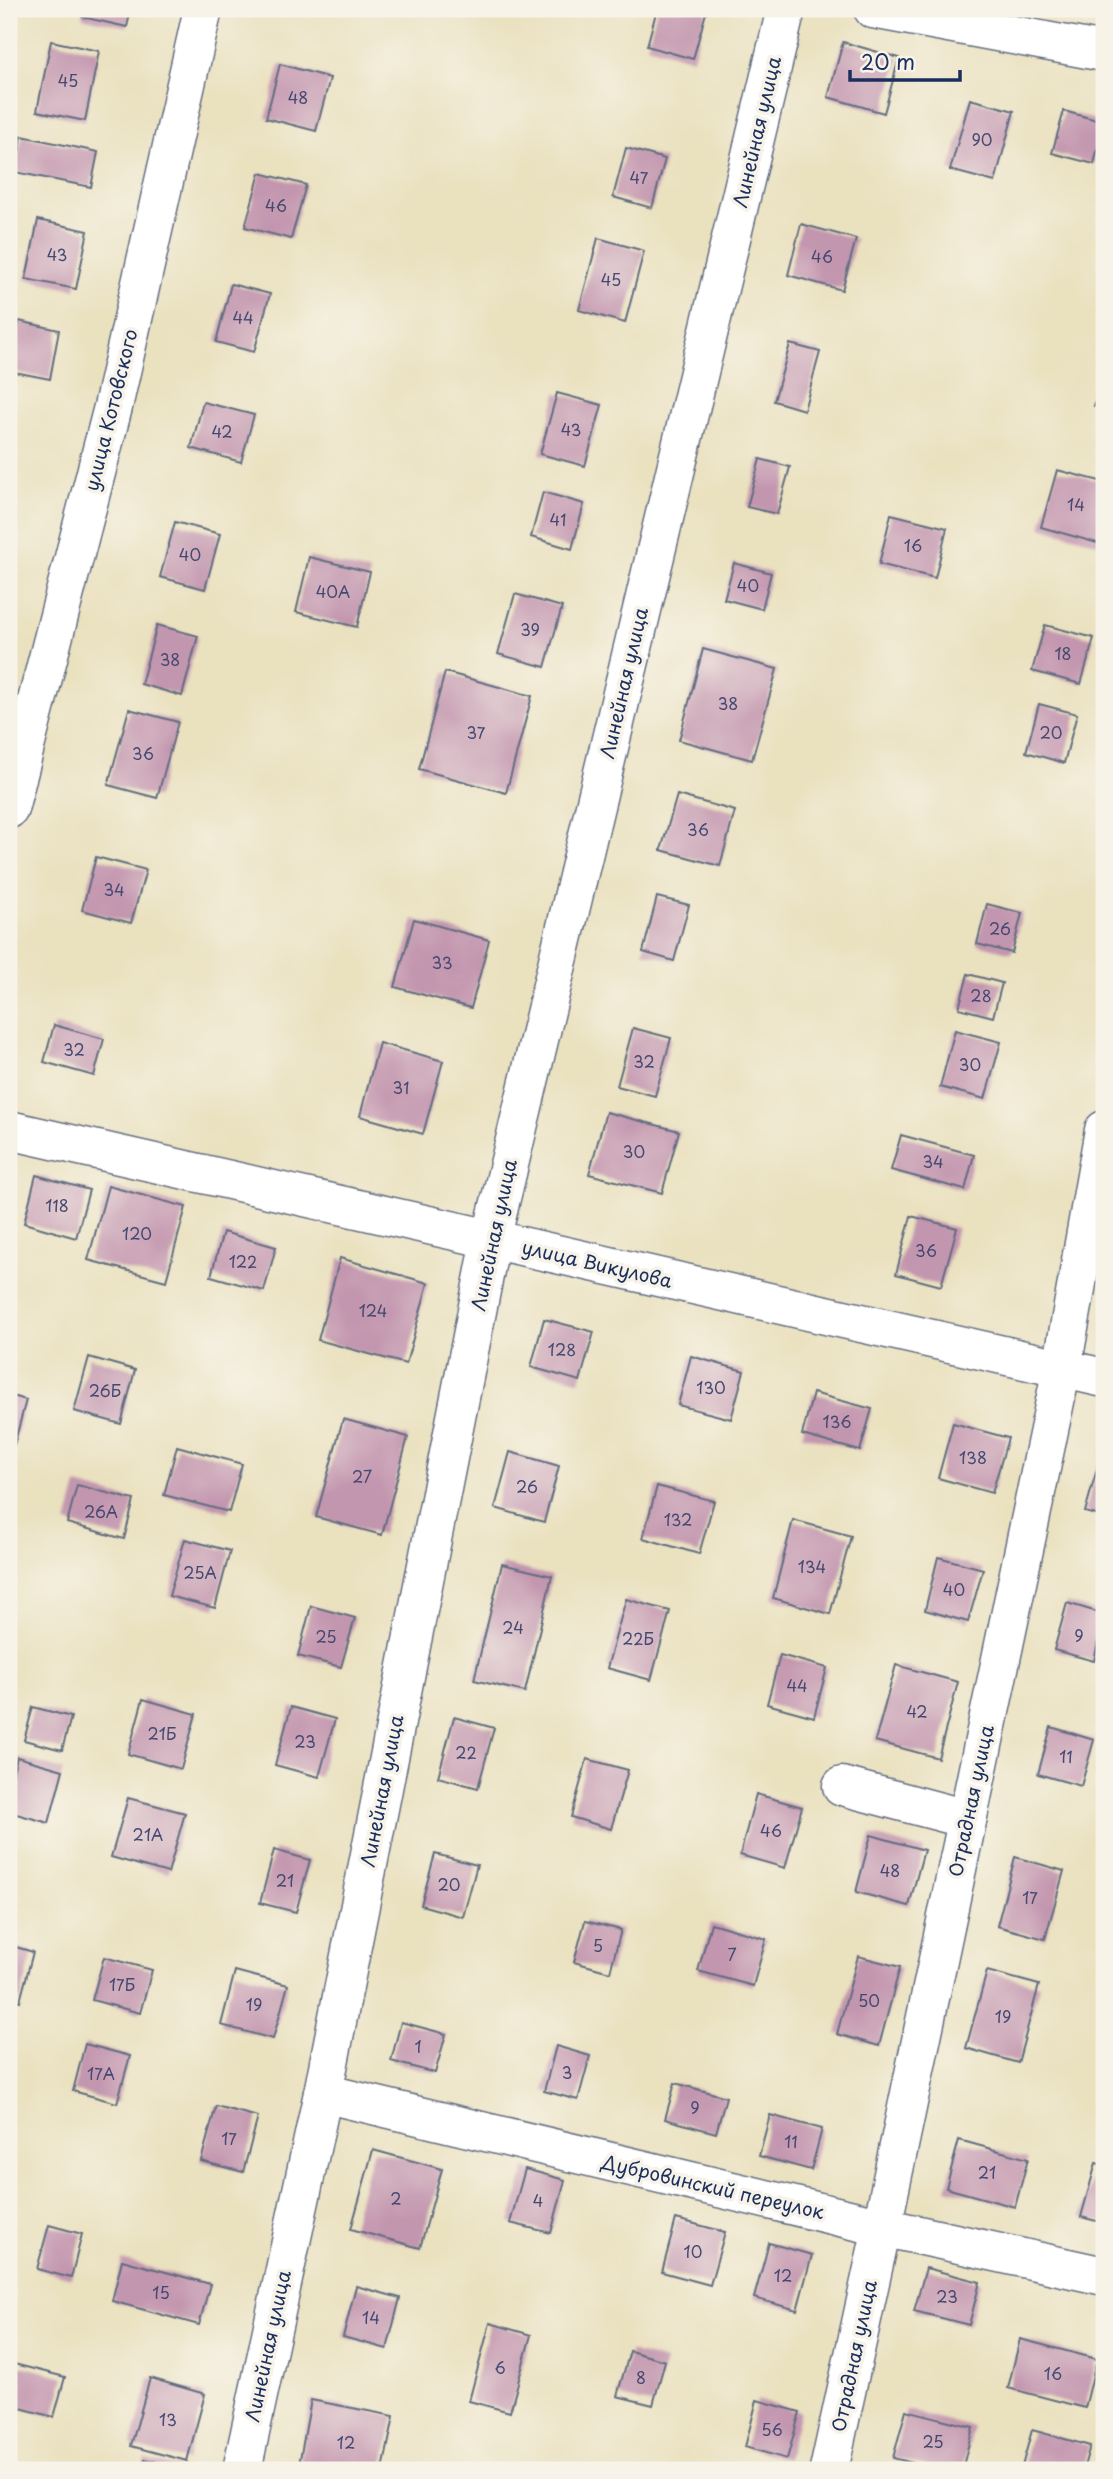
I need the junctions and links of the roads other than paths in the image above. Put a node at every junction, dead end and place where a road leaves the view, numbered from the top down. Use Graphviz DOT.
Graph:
graph roads {
  1 [pos="203,9"];
  2 [pos="786,9"];
  3 [pos="873,9"];
  4 [pos="1104,52"];
  5 [pos="9,809"];
  6 [pos="9,1130"];
  7 [pos="1104,1130"];
  8 [pos="491,1240"];
  9 [pos="1062,1368"];
  10 [pos="1104,1378"];
  11 [pos="842,1786"];
  12 [pos="967,1819"];
  13 [pos="323,2093"];
  14 [pos="882,2227"];
  15 [pos="1104,2276"];
  16 [pos="242,2470"];
  17 [pos="829,2470"];
  1 -- 5 [label="street, улица Котовского"];
  2 -- 8 [label="street, Линейная улица"];
  3 -- 4 [label="street"];
  6 -- 8 [label="street, улица Викулова"];
  7 -- 9 [label="street, Отрадная улица"];
  8 -- 9 [label="street, улица Викулова"];
  8 -- 13 [label="street, Линейная улица"];
  9 -- 10 [label="street, улица Викулова"];
  9 -- 12 [label="street, Отрадная улица"];
  11 -- 12 [label="street"];
  12 -- 14 [label="street, Отрадная улица"];
  13 -- 14 [label="street, Дубровинский переулок"];
  13 -- 16 [label="street, Линейная улица"];
  14 -- 15 [label="street, Дубровинский переулок"];
  14 -- 17 [label="street, Отрадная улица"];
}
